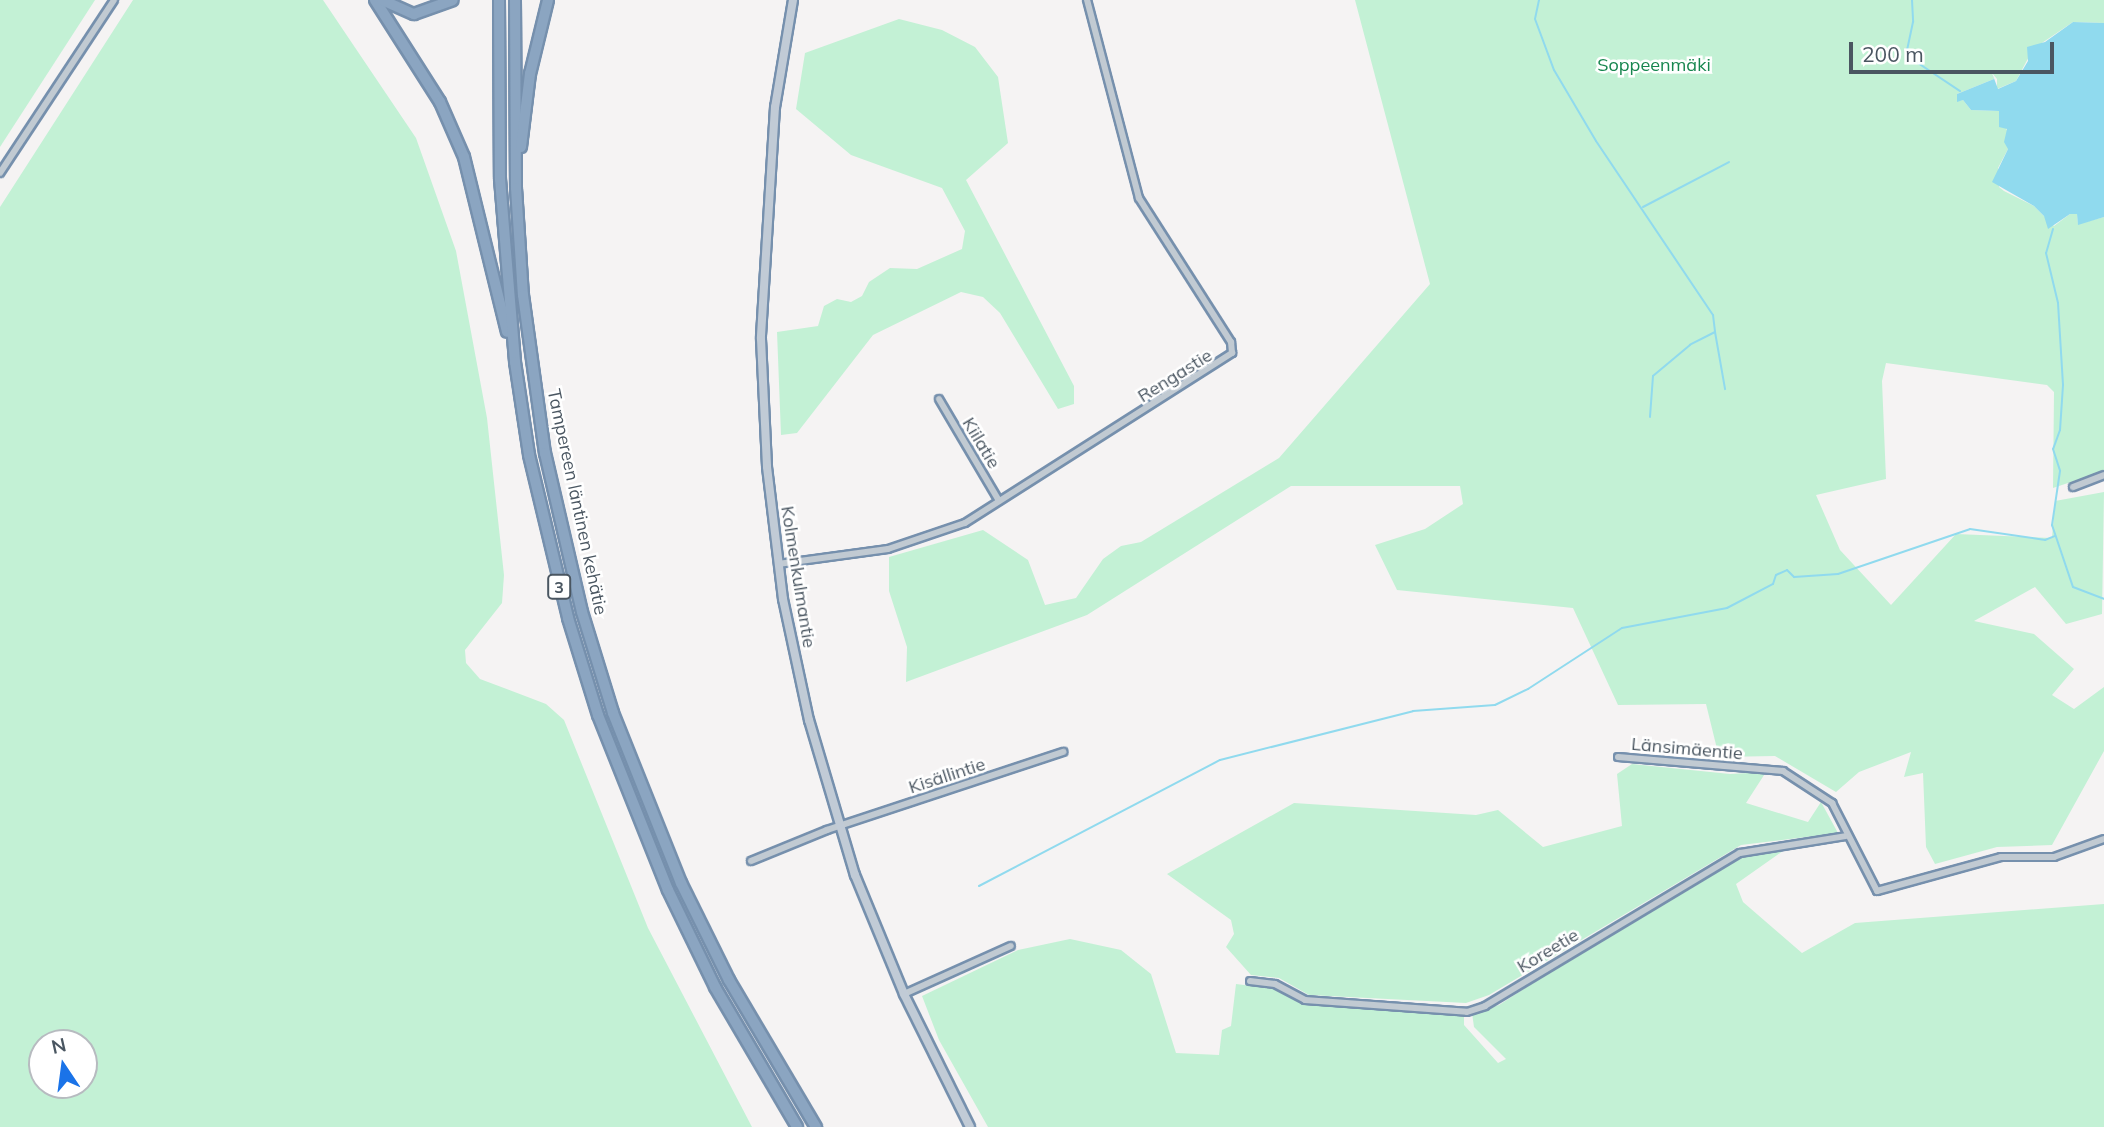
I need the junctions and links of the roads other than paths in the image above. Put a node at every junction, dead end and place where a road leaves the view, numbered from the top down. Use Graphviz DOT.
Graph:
graph roads {
  1 [pos="114,0"];
  2 [pos="375,0"];
  3 [pos="382,0"];
  4 [pos="453,0"];
  5 [pos="499,0"];
  6 [pos="515,0"];
  7 [pos="548,0"];
  8 [pos="793,0"];
  9 [pos="1087,0"];
  10 [pos="0,173"];
  11 [pos="516,188"];
  12 [pos="514,362"];
  13 [pos="939,399"];
  14 [pos="2104,475"];
  15 [pos="2073,487"];
  16 [pos="999,501"];
  17 [pos="778,564"];
  18 [pos="1063,752"];
  19 [pos="1618,757"];
  20 [pos="839,826"];
  21 [pos="1846,836"];
  22 [pos="2104,839"];
  23 [pos="751,862"];
  24 [pos="1011,946"];
  25 [pos="1250,981"];
  26 [pos="904,994"];
  27 [pos="797,1127"];
  28 [pos="816,1127"];
  29 [pos="970,1127"];
  1 -- 10 [label="street"];
  2 -- 12 [label="highway"];
  3 -- 4 [label="highway"];
  5 -- 12 [label="highway, Tampereen läntinen kehätie / 3"];
  6 -- 11 [label="highway, Tampereen läntinen kehätie / 3"];
  7 -- 11 [label="highway"];
  8 -- 17 [label="street, Kolmenkulmantie"];
  9 -- 16 [label="street, Rengastie"];
  11 -- 28 [label="highway, Tampereen läntinen kehätie / 3"];
  12 -- 27 [label="highway, Tampereen läntinen kehätie / 3"];
  13 -- 16 [label="street, Kiilatie"];
  14 -- 15 [label="street"];
  16 -- 17 [label="street, Rengastie"];
  17 -- 20 [label="street, Kolmenkulmantie"];
  18 -- 20 [label="street, Kisällintie"];
  19 -- 21 [label="street, Länsimäentie"];
  20 -- 23 [label="street, Kisällintie"];
  20 -- 26 [label="street, Kolmenkulmantie"];
  21 -- 22 [label="street, Länsimäentie"];
  21 -- 25 [label="street, Koreetie"];
  24 -- 26 [label="street"];
  26 -- 29 [label="street, Kolmenkulmantie"];
}
